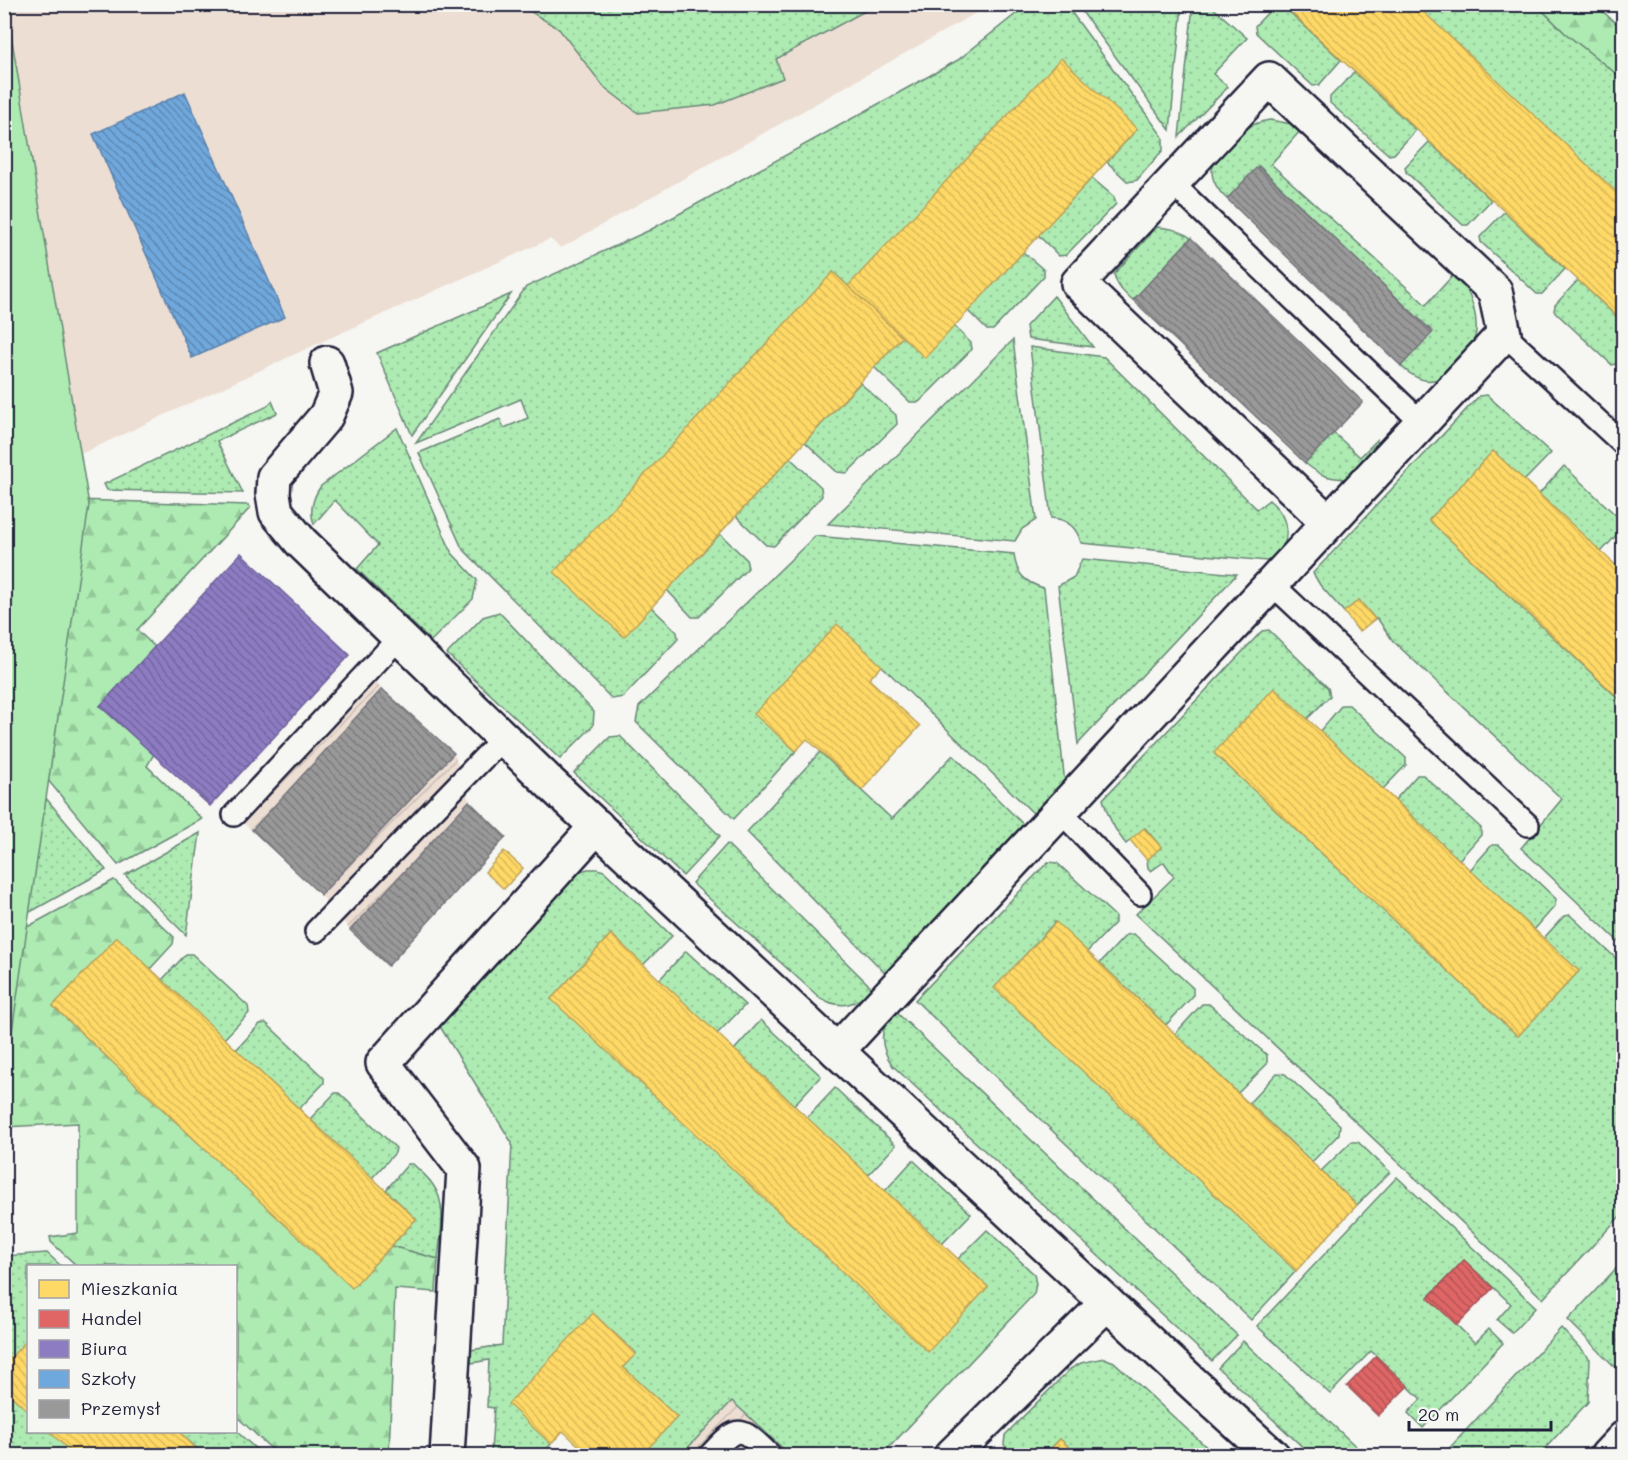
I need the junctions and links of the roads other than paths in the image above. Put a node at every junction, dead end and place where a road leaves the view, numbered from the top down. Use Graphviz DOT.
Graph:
graph roads {
  1 [pos="1173,184"];
  2 [pos="1504,334"];
  3 [pos="327,363"];
  4 [pos="1421,422"];
  5 [pos="1623,445"];
  6 [pos="1328,522"];
  7 [pos="1272,584"];
  8 [pos="398,639"];
  9 [pos="503,738"];
  10 [pos="1060,811"];
  11 [pos="234,815"];
  12 [pos="1528,825"];
  13 [pos="597,826"];
  14 [pos="1140,894"];
  15 [pos="316,931"];
  16 [pos="837,1051"];
  17 [pos="1107,1302"];
  18 [pos="1623,1438"];
  19 [pos="447,1455"];
  20 [pos="709,1455"];
  21 [pos="771,1455"];
  22 [pos="951,1455"];
  23 [pos="1273,1455"];
  24 [pos="1607,1455"];
  1 -- 2 [label="street"];
  1 -- 4 [label="lane"];
  1 -- 6 [label="street"];
  2 -- 4 [label="street"];
  2 -- 5 [label="lane"];
  3 -- 8 [label="street"];
  4 -- 6 [label="street"];
  6 -- 7 [label="street"];
  7 -- 10 [label="street"];
  7 -- 12 [label="lane"];
  8 -- 9 [label="street"];
  8 -- 11 [label="lane"];
  9 -- 13 [label="street"];
  9 -- 15 [label="lane"];
  10 -- 14 [label="lane"];
  10 -- 16 [label="street"];
  13 -- 16 [label="street"];
  13 -- 19 [label="street"];
  16 -- 17 [label="street"];
  17 -- 22 [label="street"];
  17 -- 23 [label="street"];
  18 -- 24 [label="street"];
  20 -- 21 [label="lane"];
}
